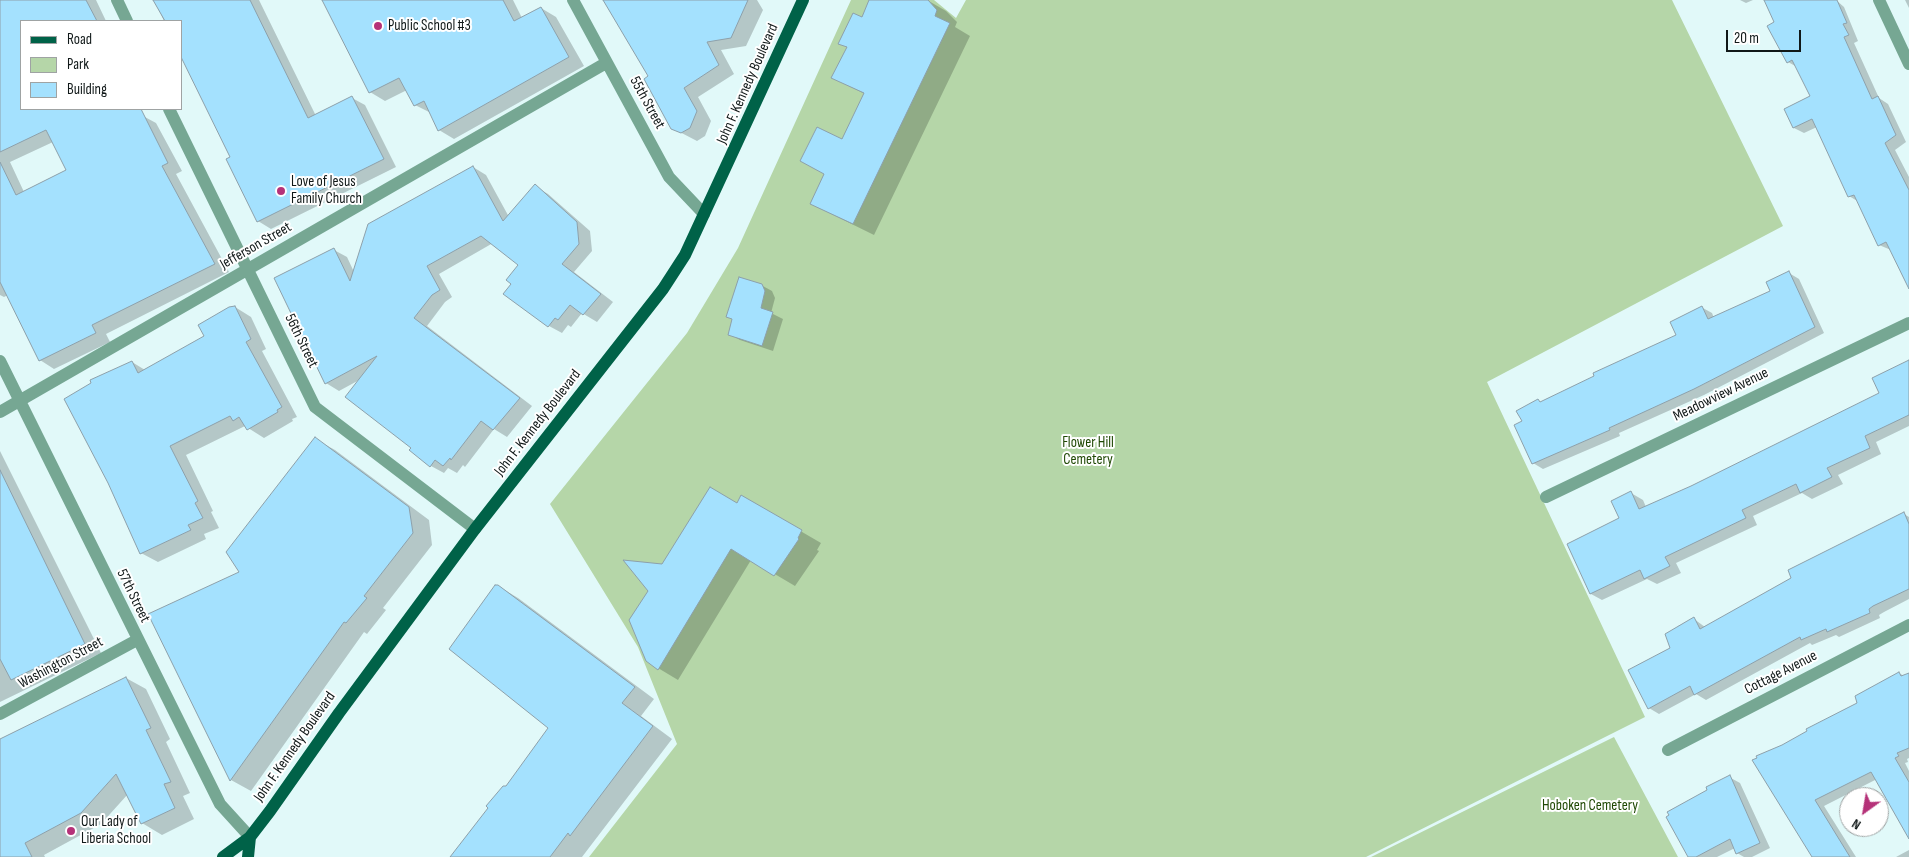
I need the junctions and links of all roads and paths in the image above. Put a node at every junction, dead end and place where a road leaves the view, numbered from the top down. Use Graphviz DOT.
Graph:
graph roads {
  1 [pos="117,0"];
  2 [pos="573,0"];
  3 [pos="803,0"];
  4 [pos="1879,0"];
  5 [pos="127,20"];
  6 [pos="606,63"];
  7 [pos="1909,64"];
  8 [pos="169,110"];
  9 [pos="704,214"];
  10 [pos="247,271"];
  11 [pos="1909,323"];
  12 [pos="0,361"];
  13 [pos="20,401"];
  14 [pos="0,412"];
  15 [pos="1546,497"];
  16 [pos="475,530"];
  17 [pos="1909,626"];
  18 [pos="137,640"];
  19 [pos="0,714"];
  20 [pos="1668,750"];
  21 [pos="250,837"];
  22 [pos="223,857"];
  23 [pos="248,857"];
  1 -- 5 [label="street"];
  2 -- 6 [label="street, 55th Street"];
  3 -- 9 [label="main road, John F. Kennedy Boulevard"];
  4 -- 7 [label="street"];
  6 -- 9 [label="street, 55th Street"];
  6 -- 10 [label="street, Jefferson Street"];
  8 -- 10 [label="street, 56th Street"];
  9 -- 16 [label="main road, John F. Kennedy Boulevard"];
  10 -- 13 [label="street, Jefferson Street"];
  10 -- 16 [label="street, 56th Street"];
  11 -- 15 [label="street, Meadowview Avenue"];
  12 -- 13 [label="street, 57th Street"];
  13 -- 14 [label="street, Jefferson Street"];
  13 -- 18 [label="street, 57th Street"];
  16 -- 21 [label="main road, John F. Kennedy Boulevard"];
  17 -- 20 [label="street, Cottage Avenue"];
  18 -- 19 [label="street, Washington Street"];
  18 -- 21 [label="street, 57th Street"];
  21 -- 22 [label="main road, John F. Kennedy Boulevard"];
  21 -- 23 [label="main road"];
}
